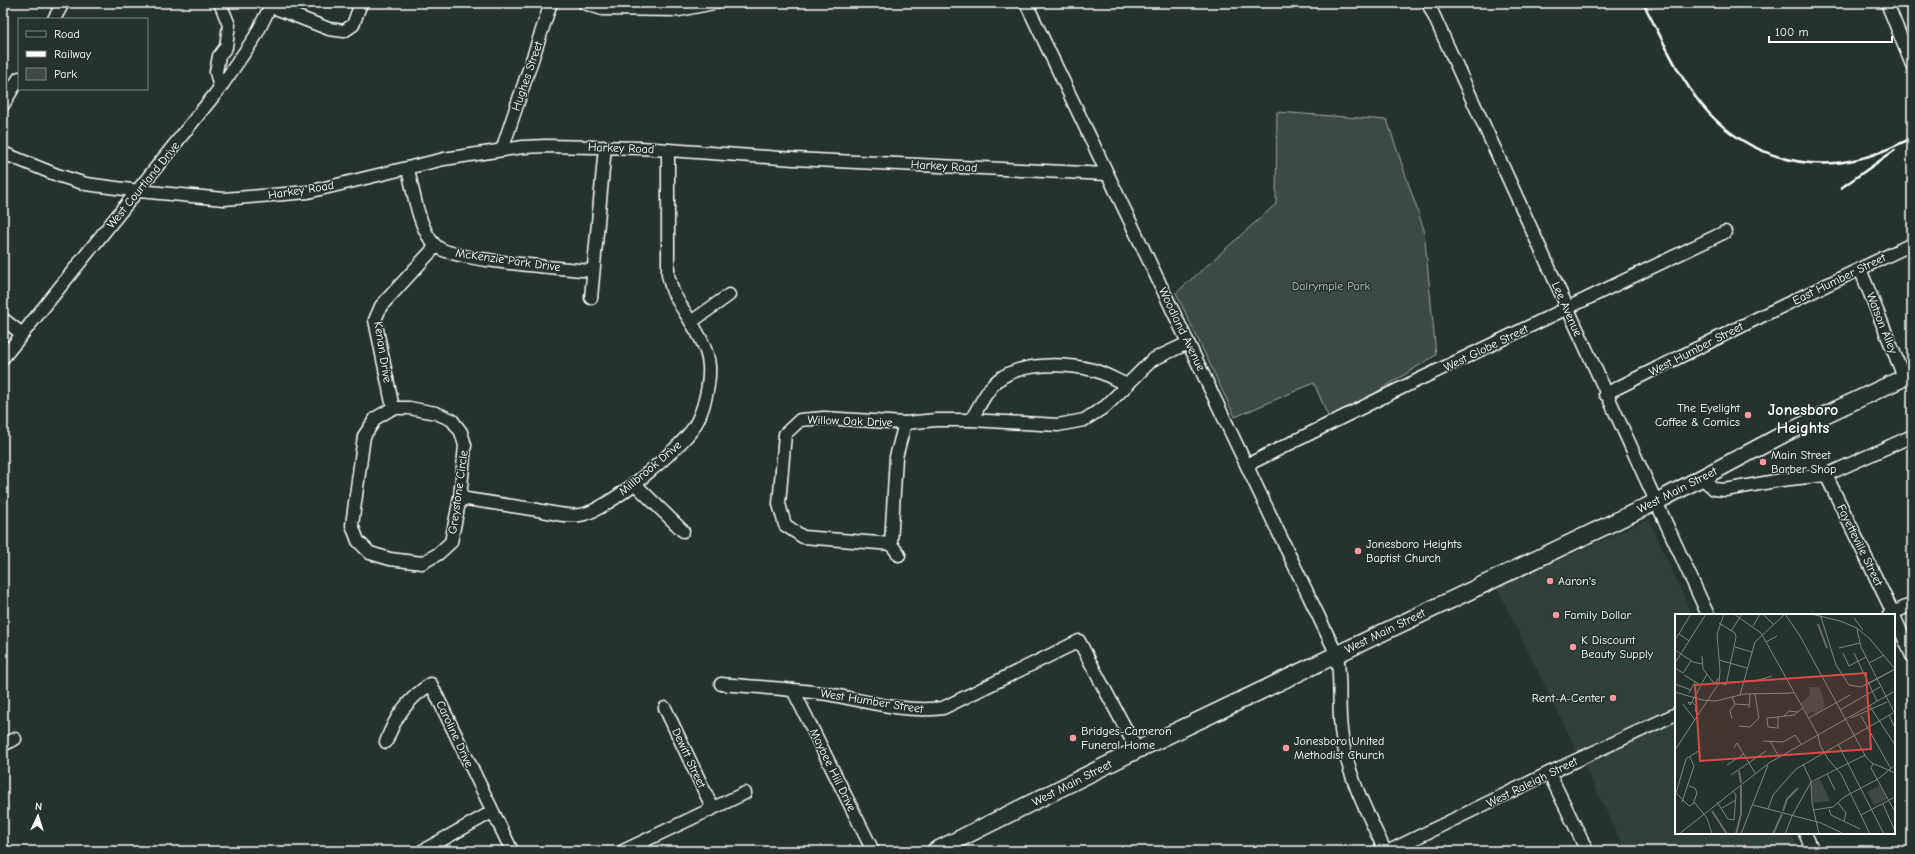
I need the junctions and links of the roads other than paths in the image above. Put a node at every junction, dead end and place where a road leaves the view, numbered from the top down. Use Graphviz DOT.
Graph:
graph roads {
  1 [pos="63,3"];
  2 [pos="220,3"];
  3 [pos="361,3"];
  4 [pos="551,3"];
  5 [pos="584,3"];
  6 [pos="714,3"];
  7 [pos="1026,3"];
  8 [pos="1428,3"];
  9 [pos="1887,3"];
  10 [pos="271,5"];
  11 [pos="55,18"];
  12 [pos="1912,65"];
  13 [pos="18,80"];
  14 [pos="220,88"];
  15 [pos="3,104"];
  16 [pos="605,147"];
  17 [pos="502,150"];
  18 [pos="668,150"];
  19 [pos="3,153"];
  20 [pos="408,169"];
  21 [pos="1107,174"];
  22 [pos="139,191"];
  23 [pos="1725,232"];
  24 [pos="1912,244"];
  25 [pos="436,246"];
  26 [pos="1860,269"];
  27 [pos="592,271"];
  28 [pos="729,296"];
  29 [pos="590,298"];
  30 [pos="1788,304"];
  31 [pos="1567,309"];
  32 [pos="3,319"];
  33 [pos="691,322"];
  34 [pos="22,334"];
  35 [pos="1188,342"];
  36 [pos="3,358"];
  37 [pos="1908,376"];
  38 [pos="1126,384"];
  39 [pos="1605,394"];
  40 [pos="393,408"];
  41 [pos="971,420"];
  42 [pos="905,424"];
  43 [pos="1912,436"];
  44 [pos="1247,465"];
  45 [pos="1826,475"];
  46 [pos="1702,478"];
  47 [pos="634,483"];
  48 [pos="460,498"];
  49 [pos="1656,502"];
  50 [pos="683,532"];
  51 [pos="891,544"];
  52 [pos="899,554"];
  53 [pos="1912,604"];
  54 [pos="1708,614"];
  55 [pos="1892,614"];
  56 [pos="1894,614"];
  57 [pos="1895,621"];
  58 [pos="1337,655"];
  59 [pos="1912,656"];
  60 [pos="721,684"];
  61 [pos="793,690"];
  62 [pos="665,708"];
  63 [pos="1675,714"];
  64 [pos="15,739"];
  65 [pos="386,742"];
  66 [pos="3,745"];
  67 [pos="1137,750"];
  68 [pos="1549,773"];
  69 [pos="745,792"];
  70 [pos="712,808"];
  71 [pos="492,812"];
  72 [pos="1805,834"];
  73 [pos="422,851"];
  74 [pos="512,851"];
  75 [pos="623,851"];
  76 [pos="873,851"];
  77 [pos="935,851"];
  78 [pos="1385,851"];
  79 [pos="1389,851"];
  80 [pos="1587,851"];
  81 [pos="1813,851"];
  1 -- 11 [label="street"];
  2 -- 14 [label="street"];
  3 -- 10 [label="street"];
  4 -- 17 [label="street, Hughes Street"];
  5 -- 6 [label="street"];
  7 -- 21 [label="street, Woodland Avenue"];
  8 -- 31 [label="street, Lee Avenue"];
  9 -- 12 [label="street"];
  10 -- 14 [label="street, West Courtland Drive"];
  13 -- 15 [label="street"];
  14 -- 22 [label="street, West Courtland Drive"];
  16 -- 17 [label="street, Harkey Road"];
  16 -- 18 [label="street, Harkey Road"];
  16 -- 27 [label="street"];
  17 -- 20 [label="street, Harkey Road"];
  18 -- 21 [label="street, Harkey Road"];
  18 -- 33 [label="street, Millbrook Drive"];
  19 -- 22 [label="street, Harkey Road"];
  20 -- 22 [label="street, Harkey Road"];
  20 -- 25 [label="street"];
  21 -- 35 [label="street, Woodland Avenue"];
  22 -- 34 [label="street, West Courtland Drive"];
  23 -- 31 [label="street, West Globe Street"];
  24 -- 26 [label="street, East Humber Street"];
  25 -- 27 [label="street, McKenzie Park Drive"];
  25 -- 40 [label="street, Kenan Drive"];
  26 -- 30 [label="street, East Humber Street"];
  26 -- 37 [label="street, Watson Alley"];
  27 -- 29 [label="street"];
  28 -- 33 [label="street"];
  30 -- 39 [label="street, West Humber Street"];
  31 -- 39 [label="street, Lee Avenue"];
  31 -- 44 [label="street, West Globe Street"];
  32 -- 34 [label="street"];
  33 -- 47 [label="street, Millbrook Drive"];
  34 -- 36 [label="street, West Courtland Drive"];
  35 -- 38 [label="street, Willow Oak Drive"];
  35 -- 44 [label="street, Woodland Avenue"];
  37 -- 46 [label="main road, West Main Street"];
  38 -- 41 [label="street, Willow Oak Drive"];
  38 -- 41 [label="street"];
  39 -- 49 [label="street, Lee Avenue"];
  40 -- 48 [label="street, Greystone Circle"];
  40 -- 48 [label="street, Greystone Circle"];
  41 -- 42 [label="street, Willow Oak Drive"];
  42 -- 51 [label="street, Willow Oak Drive"];
  42 -- 51 [label="street, Willow Oak Drive"];
  43 -- 45 [label="street"];
  44 -- 58 [label="street, Woodland Avenue"];
  45 -- 46 [label="street"];
  45 -- 55 [label="street, Fayetteville Street"];
  46 -- 49 [label="main road, West Main Street"];
  47 -- 48 [label="street, Millbrook Drive"];
  47 -- 50 [label="street"];
  49 -- 54 [label="street, Lee Avenue"];
  49 -- 58 [label="main road, West Main Street"];
  51 -- 52 [label="street"];
  53 -- 56 [label="street"];
  57 -- 59 [label="street, Fayetteville Street"];
  58 -- 67 [label="main road, West Main Street"];
  58 -- 78 [label="street, Woodland Avenue"];
  60 -- 61 [label="street, West Humber Street"];
  61 -- 67 [label="street, West Humber Street"];
  61 -- 76 [label="street, Maybee Hill Drive"];
  62 -- 70 [label="street, Dewitt Street"];
  63 -- 68 [label="street, West Raleigh Street"];
  64 -- 66 [label="street"];
  65 -- 71 [label="street, Caroline Drive"];
  67 -- 77 [label="main road, West Main Street"];
  68 -- 79 [label="street, West Raleigh Street"];
  68 -- 80 [label="street"];
  69 -- 70 [label="street"];
  70 -- 75 [label="street"];
  71 -- 73 [label="street"];
  71 -- 74 [label="street, Caroline Drive"];
  72 -- 81 [label="street"];
}
